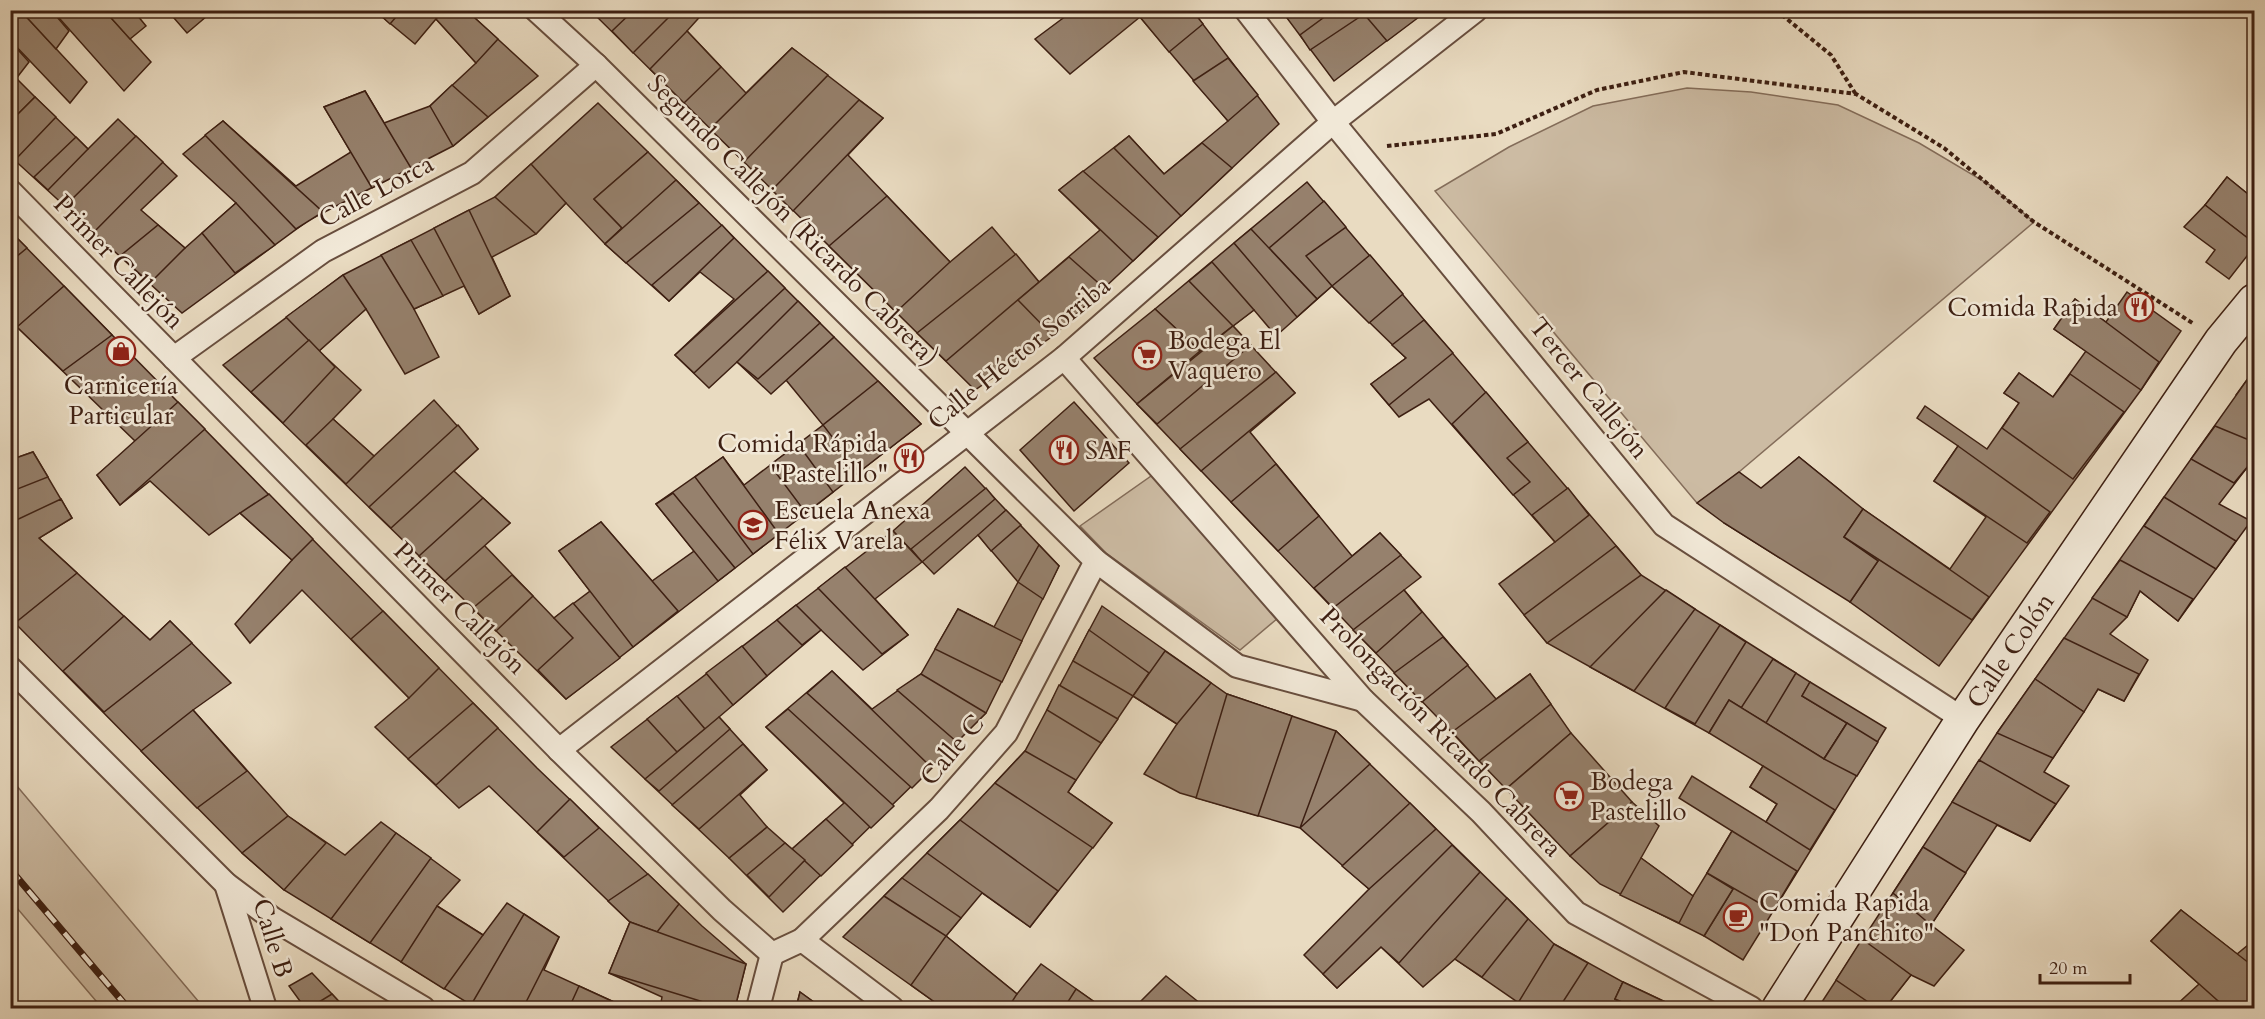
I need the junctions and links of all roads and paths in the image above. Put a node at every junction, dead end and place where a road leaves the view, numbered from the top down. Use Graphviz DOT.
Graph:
graph roads {
  1 [pos="536,10"];
  2 [pos="1246,10"];
  3 [pos="1476,10"];
  4 [pos="1776,10"];
  5 [pos="596,65"];
  6 [pos="1856,94"];
  7 [pos="1333,122"];
  8 [pos="1385,146"];
  9 [pos="10,191"];
  10 [pos="2254,301"];
  11 [pos="2222,341"];
  12 [pos="174,358"];
  13 [pos="1064,358"];
  14 [pos="967,433"];
  15 [pos="1096,561"];
  16 [pos="10,668"];
  17 [pos="1364,700"];
  18 [pos="1963,719"];
  19 [pos="559,750"];
  20 [pos="226,884"];
  21 [pos="802,940"];
  22 [pos="772,954"];
  23 [pos="10,1003"];
  24 [pos="15,1008"];
  25 [pos="265,1008"];
  26 [pos="423,1008"];
  27 [pos="758,1008"];
  28 [pos="892,1008"];
  29 [pos="1751,1008"];
  30 [pos="1779,1008"];
  1 -- 5 [label="street, Segundo Callejón (Ricardo Cabrera)"];
  2 -- 7 [label="street, Tercer Callejón"];
  3 -- 7 [label="street, Calle Héctor Sorriba"];
  4 -- 6 [label="path"];
  5 -- 12 [label="street, Calle Lorca"];
  5 -- 14 [label="street, Segundo Callejón (Ricardo Cabrera)"];
  6 -- 8 [label="path"];
  6 -- 11 [label="path"];
  7 -- 13 [label="street, Calle Héctor Sorriba"];
  7 -- 18 [label="street, Tercer Callejón"];
  9 -- 12 [label="street, Primer Callejón"];
  10 -- 11 [label="street, Calle Colón"];
  11 -- 18 [label="street, Calle Colón"];
  12 -- 19 [label="street, Primer Callejón"];
  13 -- 14 [label="street, Calle Héctor Sorriba"];
  13 -- 17 [label="street, Prolongación Ricardo Cabrera"];
  14 -- 15 [label="street, Segundo Callejón (Ricardo Cabrera)"];
  14 -- 19 [label="street, Calle Héctor Sorriba"];
  15 -- 17 [label="street, Segundo Callejón (Ricardo Cabrera)"];
  15 -- 21 [label="street, Calle C"];
  16 -- 20 [label="street"];
  17 -- 29 [label="street, Prolongación Ricardo Cabrera"];
  18 -- 30 [label="street, Calle Colón"];
  19 -- 22 [label="street, Primer Callejón"];
  20 -- 25 [label="street, Calle B"];
  20 -- 26 [label="street"];
  21 -- 22 [label="street"];
  21 -- 28 [label="street"];
  22 -- 27 [label="street"];
  23 -- 24 [label="path"];
}
